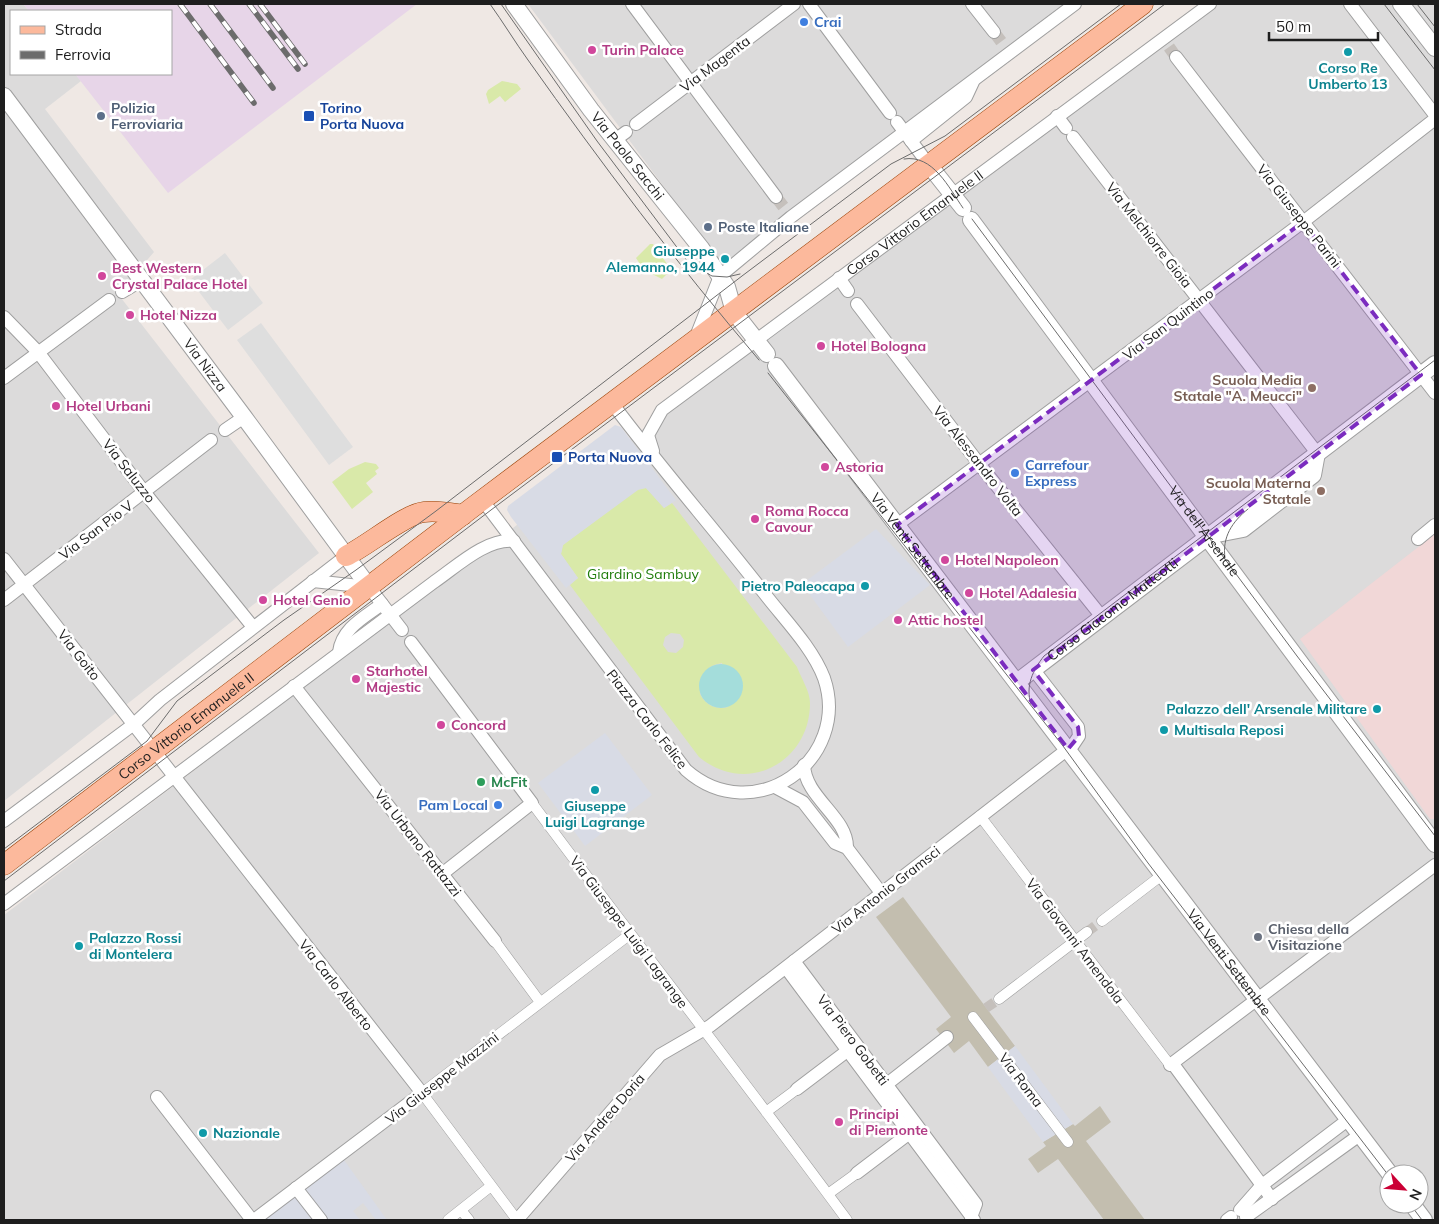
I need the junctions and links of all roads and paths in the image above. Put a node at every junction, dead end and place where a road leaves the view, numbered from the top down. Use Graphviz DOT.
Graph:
graph roads {
  1 [pos="514,4"];
  2 [pos="632,4"];
  3 [pos="794,4"];
  4 [pos="809,4"];
  5 [pos="972,4"];
  6 [pos="1075,4"];
  7 [pos="1143,4"];
  8 [pos="1210,4"];
  9 [pos="1350,4"];
  10 [pos="1401,4"];
  11 [pos="994,32"];
  12 [pos="1170,47"];
  13 [pos="1435,48"];
  14 [pos="690,82"];
  15 [pos="4,97"];
  16 [pos="1435,115"];
  17 [pos="1057,116"];
  18 [pos="1435,119"];
  19 [pos="901,127"];
  20 [pos="626,132"];
  21 [pos="930,165"];
  22 [pos="952,194"];
  23 [pos="776,197"];
  24 [pos="1303,222"];
  25 [pos="720,276"];
  26 [pos="839,278"];
  27 [pos="142,280"];
  28 [pos="848,291"];
  29 [pos="122,292"];
  30 [pos="109,300"];
  31 [pos="1199,300"];
  32 [pos="857,304"];
  33 [pos="734,312"];
  34 [pos="4,318"];
  35 [pos="695,340"];
  36 [pos="756,340"];
  37 [pos="38,352"];
  38 [pos="1435,364"];
  39 [pos="1421,375"];
  40 [pos="4,378"];
  41 [pos="1091,381"];
  42 [pos="1435,393"];
  43 [pos="612,403"];
  44 [pos="244,417"];
  45 [pos="225,430"];
  46 [pos="211,440"];
  47 [pos="1317,453"];
  48 [pos="656,458"];
  49 [pos="980,465"];
  50 [pos="145,493"];
  51 [pos="489,495"];
  52 [pos="463,515"];
  53 [pos="898,525"];
  54 [pos="1435,525"];
  55 [pos="1207,536"];
  56 [pos="1418,539"];
  57 [pos="514,541"];
  58 [pos="346,556"];
  59 [pos="4,558"];
  60 [pos="313,581"];
  61 [pos="24,585"];
  62 [pos="369,587"];
  63 [pos="4,600"];
  64 [pos="386,608"];
  65 [pos="1102,617"];
  66 [pos="253,627"];
  67 [pos="402,630"];
  68 [pos="411,642"];
  69 [pos="1033,669"];
  70 [pos="1017,682"];
  71 [pos="294,686"];
  72 [pos="134,724"];
  73 [pos="1068,749"];
  74 [pos="154,751"];
  75 [pos="804,765"];
  76 [pos="173,778"];
  77 [pos="775,787"];
  78 [pos="532,803"];
  79 [pos="980,816"];
  80 [pos="4,821"];
  81 [pos="1435,844"];
  82 [pos="847,848"];
  83 [pos="4,865"];
  84 [pos="1435,865"];
  85 [pos="442,874"];
  86 [pos="1162,875"];
  87 [pos="882,894"];
  88 [pos="4,904"];
  89 [pos="1102,921"];
  90 [pos="1087,932"];
  91 [pos="630,935"];
  92 [pos="495,941"];
  93 [pos="1074,941"];
  94 [pos="790,964"];
  95 [pos="999,999"];
  96 [pos="1258,999"];
  97 [pos="540,1002"];
  98 [pos="973,1017"];
  99 [pos="704,1028"];
  100 [pos="947,1038"];
  101 [pos="853,1047"];
  102 [pos="1171,1065"];
  103 [pos="887,1084"];
  104 [pos="798,1089"];
  105 [pos="422,1094"];
  106 [pos="157,1096"];
  107 [pos="766,1112"];
  108 [pos="1349,1119"];
  109 [pos="914,1130"];
  110 [pos="1360,1134"];
  111 [pos="1068,1142"];
  112 [pos="1382,1164"];
  113 [pos="857,1172"];
  114 [pos="1262,1185"];
  115 [pos="492,1186"];
  116 [pos="296,1188"];
  117 [pos="828,1194"];
  118 [pos="1272,1199"];
  119 [pos="461,1210"];
  120 [pos="1236,1216"];
  121 [pos="970,1219"];
  122 [pos="252,1220"];
  123 [pos="321,1220"];
  124 [pos="448,1220"];
  125 [pos="468,1220"];
  126 [pos="517,1220"];
  127 [pos="847,1220"];
  1 -- 20 [label="street, Via Paolo Sacchi"];
  2 -- 14 [label="street"];
  3 -- 14 [label="street, Via Magenta"];
  4 -- 19 [label="street"];
  5 -- 11 [label="street"];
  6 -- 19 [label="street"];
  7 -- 21 [label="main road, Corso Vittorio Emanuele II"];
  8 -- 12 [label="street, Corso Vittorio Emanuele II"];
  9 -- 16 [label="street"];
  10 -- 13 [label="street"];
  12 -- 17 [label="street, Corso Vittorio Emanuele II"];
  12 -- 24 [label="street, Via Giuseppe Parini"];
  14 -- 20 [label="street, Via Magenta"];
  14 -- 23 [label="street"];
  15 -- 27 [label="street, Via Nizza"];
  17 -- 22 [label="street, Corso Vittorio Emanuele II"];
  17 -- 31 [label="street, Via Melchiorre Gioia"];
  18 -- 24 [label="street, Via San Quintino"];
  19 -- 21 [label="street"];
  19 -- 25 [label="street"];
  20 -- 25 [label="street, Via Paolo Sacchi"];
  21 -- 22 [label="street, Via dell'Arsenale"];
  21 -- 33 [label="main road, Corso Vittorio Emanuele II"];
  22 -- 26 [label="street, Corso Vittorio Emanuele II"];
  22 -- 41 [label="street, Via dell'Arsenale"];
  24 -- 31 [label="street, Via San Quintino"];
  24 -- 39 [label="street, Via Giuseppe Parini"];
  25 -- 33 [label="street, Via Paolo Sacchi"];
  25 -- 35 [label="street"];
  26 -- 28 [label="street"];
  26 -- 36 [label="street, Corso Vittorio Emanuele II"];
  27 -- 29 [label="street"];
  27 -- 44 [label="street, Via Nizza"];
  30 -- 37 [label="street"];
  31 -- 41 [label="street, Via San Quintino"];
  31 -- 47 [label="street, Via Melchiorre Gioia"];
  32 -- 49 [label="street, Via Alessandro Volta"];
  33 -- 35 [label="main road, Corso Vittorio Emanuele II"];
  33 -- 36 [label="street, Via Venti Settembre"];
  34 -- 37 [label="street, Via Saluzzo"];
  35 -- 43 [label="main road, Corso Vittorio Emanuele II"];
  36 -- 48 [label="street, Corso Vittorio Emanuele II"];
  36 -- 53 [label="street, Via Venti Settembre"];
  37 -- 40 [label="street"];
  37 -- 50 [label="street, Via Saluzzo"];
  38 -- 39 [label="street, Corso Giacomo Matteotti"];
  39 -- 42 [label="street, Via Giuseppe Parini"];
  39 -- 47 [label="street, Corso Giacomo Matteotti"];
  41 -- 49 [label="street, Via San Quintino"];
  41 -- 55 [label="street, Via dell'Arsenale"];
  43 -- 48 [label="street, Piazza Carlo Felice"];
  43 -- 51 [label="main road, Corso Vittorio Emanuele II"];
  44 -- 45 [label="street"];
  44 -- 58 [label="street, Via Nizza"];
  46 -- 50 [label="street, Via San Pio V"];
  47 -- 55 [label="street, Corso Giacomo Matteotti"];
  48 -- 75 [label="street, Piazza Carlo Felice"];
  49 -- 53 [label="street, Via San Quintino"];
  49 -- 65 [label="street, Via Alessandro Volta"];
  50 -- 61 [label="street, Via San Pio V"];
  50 -- 66 [label="street, Via Saluzzo"];
  51 -- 52 [label="main road, Corso Vittorio Emanuele II"];
  51 -- 57 [label="street, Piazza Carlo Felice"];
  52 -- 58 [label="main road"];
  52 -- 62 [label="main road, Corso Vittorio Emanuele II"];
  53 -- 70 [label="street, Via Venti Settembre"];
  54 -- 56 [label="street"];
  55 -- 65 [label="street, Corso Giacomo Matteotti"];
  55 -- 81 [label="street, Via dell'Arsenale"];
  57 -- 64 [label="street"];
  57 -- 77 [label="street, Piazza Carlo Felice"];
  58 -- 60 [label="street"];
  58 -- 62 [label="street, Via Nizza"];
  59 -- 61 [label="street, Via Goito"];
  60 -- 62 [label="street"];
  60 -- 66 [label="street"];
  61 -- 63 [label="street, Via San Pio V"];
  61 -- 72 [label="street, Via Goito"];
  62 -- 64 [label="street"];
  62 -- 74 [label="main road, Corso Vittorio Emanuele II"];
  64 -- 67 [label="street"];
  64 -- 71 [label="street"];
  65 -- 69 [label="street, Corso Giacomo Matteotti"];
  66 -- 72 [label="street"];
  68 -- 78 [label="street, Via Giuseppe Luigi Lagrange"];
  69 -- 70 [label="street, Corso Giacomo Matteotti"];
  69 -- 73 [label="street"];
  70 -- 73 [label="street, Via Venti Settembre"];
  71 -- 76 [label="street"];
  71 -- 85 [label="street, Via Urbano Rattazzi"];
  72 -- 74 [label="street, Via Goito"];
  72 -- 80 [label="street"];
  73 -- 79 [label="street, Via Antonio Gramsci"];
  73 -- 86 [label="street, Via Venti Settembre"];
  74 -- 76 [label="street, Via Carlo Alberto"];
  74 -- 83 [label="main road, Corso Vittorio Emanuele II"];
  75 -- 77 [label="street, Piazza Carlo Felice"];
  75 -- 82 [label="street"];
  76 -- 88 [label="street"];
  76 -- 105 [label="street, Via Carlo Alberto"];
  77 -- 82 [label="street"];
  78 -- 85 [label="street"];
  78 -- 91 [label="street, Via Giuseppe Luigi Lagrange"];
  79 -- 87 [label="street, Via Antonio Gramsci"];
  79 -- 93 [label="street, Via Giovanni Amendola"];
  82 -- 87 [label="street"];
  84 -- 96 [label="street"];
  85 -- 92 [label="street, Via Urbano Rattazzi"];
  86 -- 89 [label="street"];
  86 -- 96 [label="street, Via Venti Settembre"];
  87 -- 94 [label="street, Via Antonio Gramsci"];
  90 -- 93 [label="street"];
  91 -- 97 [label="street, Via Giuseppe Mazzini"];
  91 -- 99 [label="street, Via Giuseppe Luigi Lagrange"];
  92 -- 97 [label="street, Via Urbano Rattazzi"];
  93 -- 95 [label="street"];
  93 -- 102 [label="street, Via Giovanni Amendola"];
  94 -- 99 [label="street, Via Antonio Gramsci"];
  94 -- 101 [label="street, Via Piero Gobetti"];
  96 -- 102 [label="street"];
  96 -- 108 [label="street, Via Venti Settembre"];
  97 -- 105 [label="street, Via Giuseppe Mazzini"];
  98 -- 111 [label="street, Via Roma"];
  99 -- 107 [label="street, Via Giuseppe Luigi Lagrange"];
  99 -- 126 [label="street, Via Andrea Doria"];
  100 -- 103 [label="street"];
  101 -- 103 [label="street, Via Piero Gobetti"];
  101 -- 104 [label="street"];
  101 -- 109 [label="street"];
  102 -- 114 [label="street, Via Giovanni Amendola"];
  103 -- 109 [label="street, Via Piero Gobetti"];
  104 -- 107 [label="street"];
  105 -- 115 [label="street, Via Carlo Alberto"];
  105 -- 116 [label="street, Via Giuseppe Mazzini"];
  106 -- 122 [label="street"];
  107 -- 117 [label="street, Via Giuseppe Luigi Lagrange"];
  108 -- 110 [label="street, Via Venti Settembre"];
  108 -- 114 [label="street"];
  109 -- 113 [label="street"];
  109 -- 121 [label="street, Via Piero Gobetti"];
  110 -- 112 [label="street, Via Venti Settembre"];
  110 -- 118 [label="street"];
  113 -- 117 [label="street"];
  114 -- 118 [label="street, Via Giovanni Amendola"];
  114 -- 120 [label="street"];
  115 -- 119 [label="street"];
  115 -- 126 [label="street, Via Carlo Alberto"];
  116 -- 122 [label="street, Via Giuseppe Mazzini"];
  116 -- 123 [label="street"];
  117 -- 127 [label="street, Via Giuseppe Luigi Lagrange"];
  118 -- 120 [label="street"];
  119 -- 124 [label="street"];
  119 -- 125 [label="street"];
}
